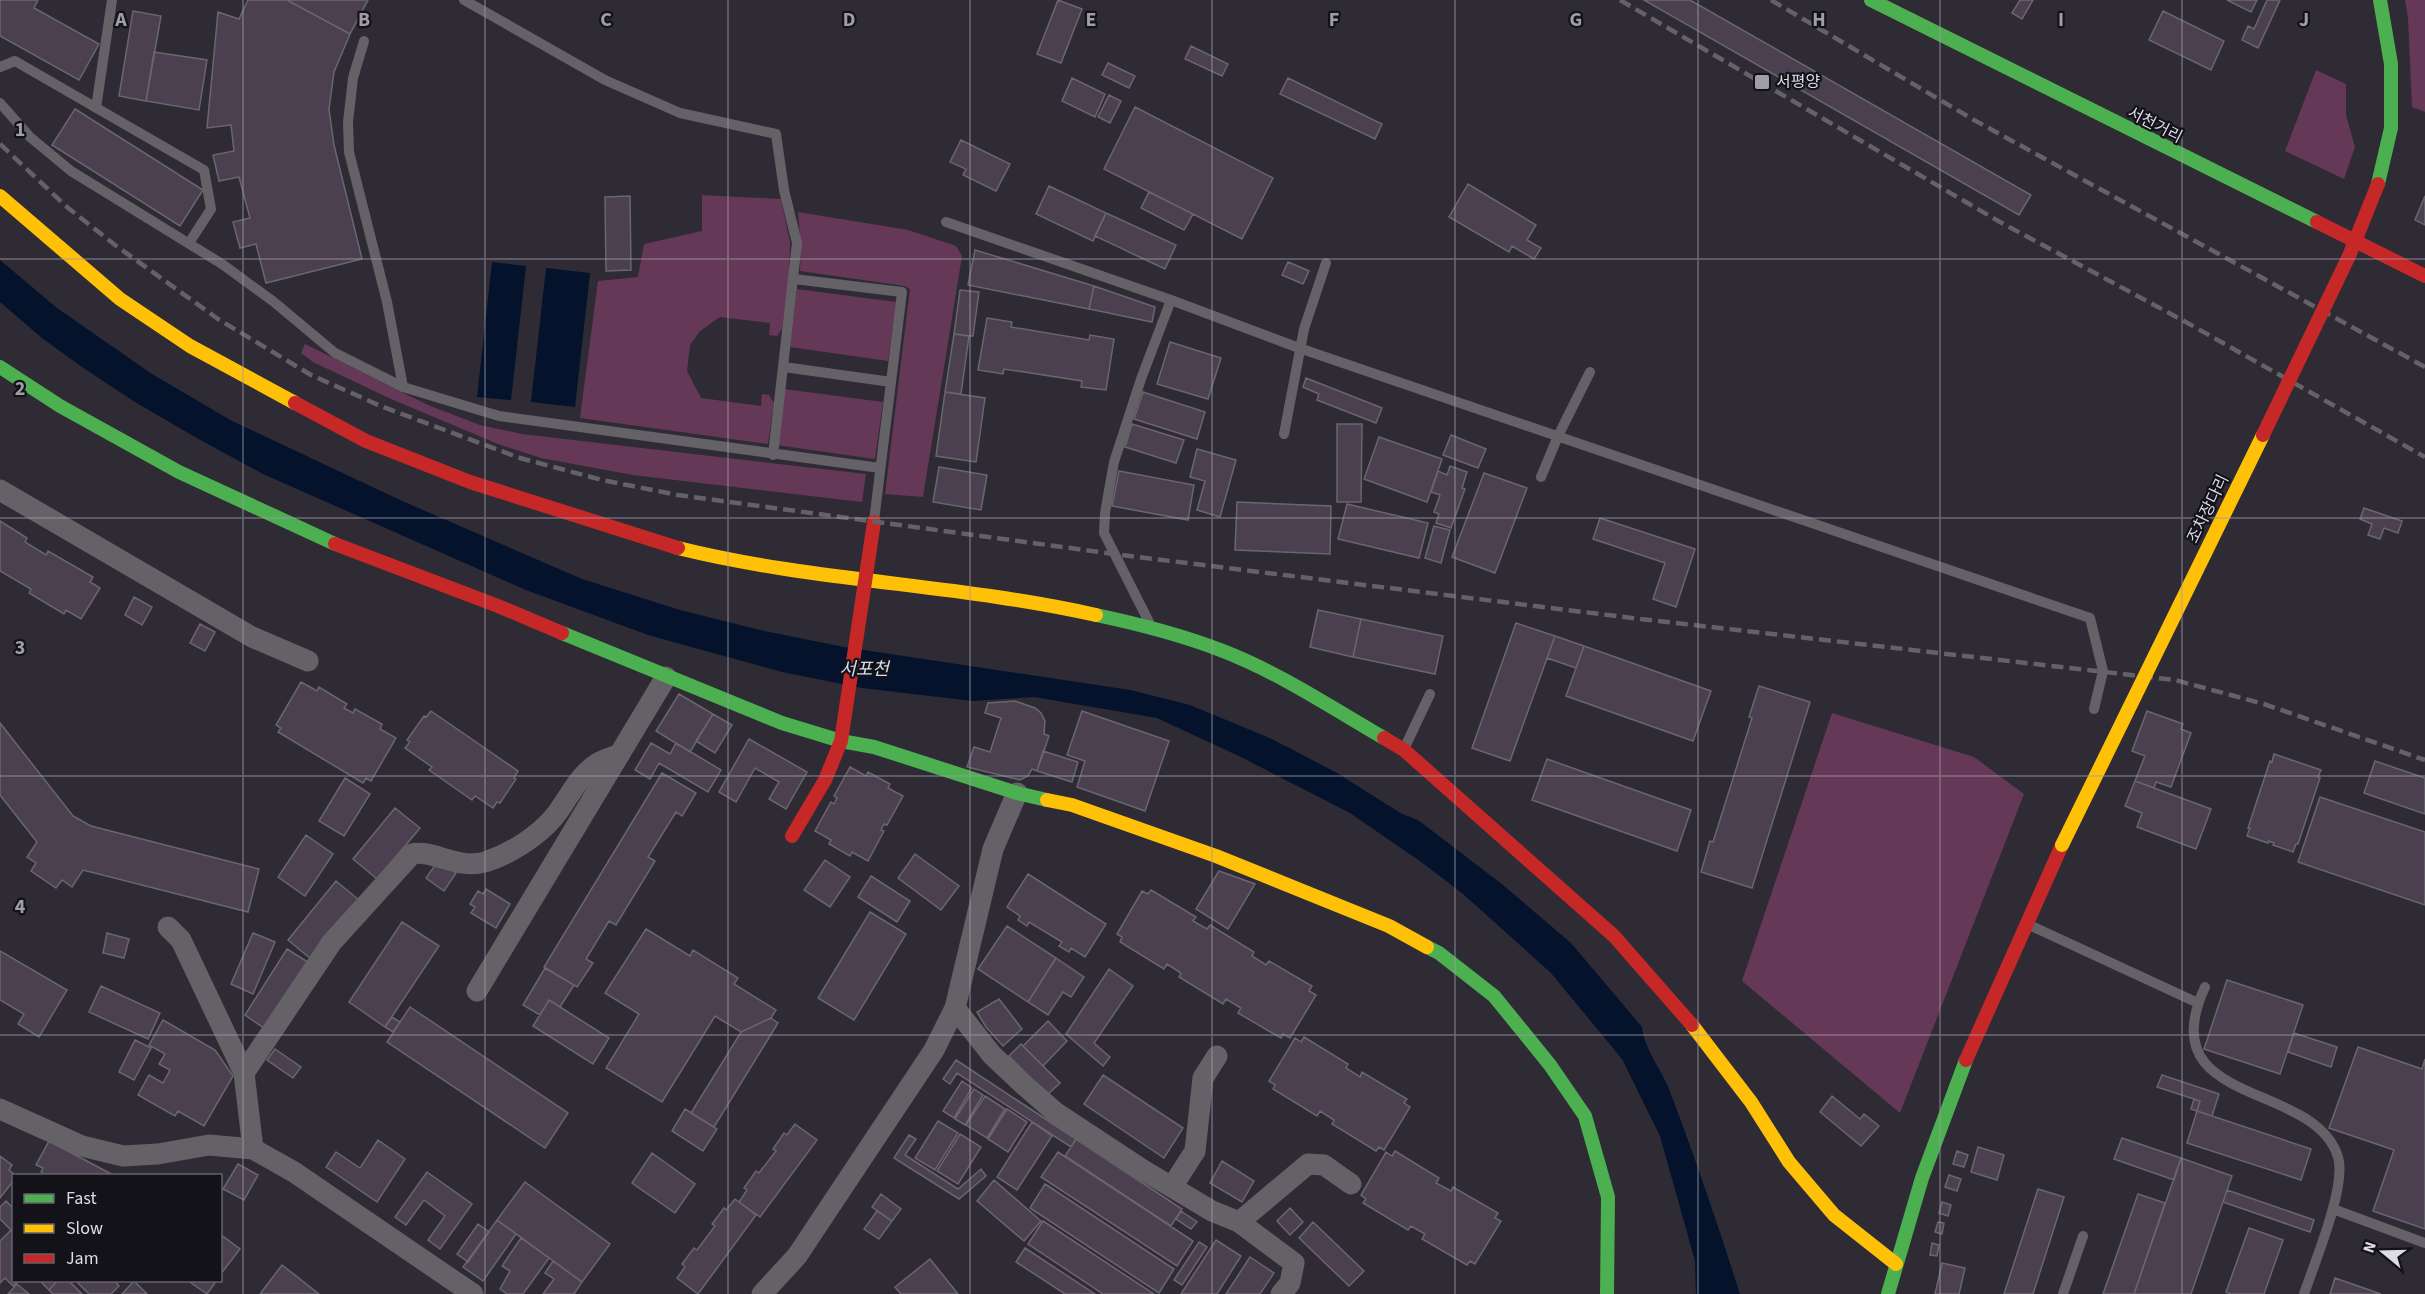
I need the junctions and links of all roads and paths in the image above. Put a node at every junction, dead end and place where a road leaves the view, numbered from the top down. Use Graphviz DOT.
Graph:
graph roads {
  1 [pos="112,0"];
  2 [pos="464,0"];
  3 [pos="1872,0"];
  4 [pos="2380,0"];
  5 [pos="364,41"];
  6 [pos="0,67"];
  7 [pos="0,103"];
  8 [pos="96,108"];
  9 [pos="0,196"];
  10 [pos="946,222"];
  11 [pos="189,243"];
  12 [pos="1326,263"];
  13 [pos="2425,276"];
  14 [pos="794,279"];
  15 [pos="1171,300"];
  16 [pos="1299,348"];
  17 [pos="0,367"];
  18 [pos="784,367"];
  19 [pos="1590,372"];
  20 [pos="891,382"];
  21 [pos="403,387"];
  22 [pos="1284,434"];
  23 [pos="1558,436"];
  24 [pos="773,455"];
  25 [pos="880,468"];
  26 [pos="1541,477"];
  27 [pos="0,490"];
  28 [pos="874,522"];
  29 [pos="864,581"];
  30 [pos="1152,627"];
  31 [pos="308,661"];
  32 [pos="666,677"];
  33 [pos="1430,694"];
  34 [pos="2094,710"];
  35 [pos="841,741"];
  36 [pos="1404,750"];
  37 [pos="620,754"];
  38 [pos="1017,793"];
  39 [pos="792,836"];
  40 [pos="2026,924"];
  41 [pos="168,927"];
  42 [pos="2205,987"];
  43 [pos="477,991"];
  44 [pos="2198,1003"];
  45 [pos="955,1008"];
  46 [pos="1217,1056"];
  47 [pos="244,1074"];
  48 [pos="0,1109"];
  49 [pos="253,1149"];
  50 [pos="1351,1184"];
  51 [pos="1172,1187"];
  52 [pos="2332,1209"];
  53 [pos="1239,1222"];
  54 [pos="2083,1236"];
  55 [pos="2425,1243"];
  56 [pos="1896,1263"];
  57 [pos="473,1294"];
  58 [pos="762,1294"];
  59 [pos="1281,1294"];
  60 [pos="1607,1294"];
  61 [pos="1888,1294"];
  62 [pos="2063,1294"];
  63 [pos="2304,1294"];
  1 -- 8 [label="lane"];
  2 -- 14 [label="lane"];
  3 -- 13 [label="street, 서천거리"];
  4 -- 40 [label="street, 조차장다리, bridge"];
  5 -- 21 [label="lane"];
  6 -- 8 [label="lane"];
  7 -- 11 [label="lane"];
  8 -- 11 [label="lane"];
  9 -- 29 [label="street"];
  10 -- 15 [label="lane"];
  11 -- 21 [label="lane"];
  12 -- 16 [label="lane"];
  14 -- 18 [label="lane"];
  14 -- 20 [label="lane"];
  15 -- 16 [label="lane"];
  15 -- 30 [label="lane"];
  16 -- 22 [label="lane"];
  16 -- 23 [label="lane"];
  17 -- 32 [label="street"];
  18 -- 20 [label="lane"];
  18 -- 24 [label="lane"];
  19 -- 23 [label="lane"];
  20 -- 25 [label="lane"];
  21 -- 24 [label="lane"];
  23 -- 26 [label="lane"];
  23 -- 34 [label="lane"];
  24 -- 25 [label="lane"];
  25 -- 28 [label="lane"];
  27 -- 31 [label="street"];
  28 -- 29 [label="street"];
  29 -- 30 [label="street"];
  29 -- 35 [label="street"];
  30 -- 36 [label="street"];
  32 -- 35 [label="street"];
  32 -- 37 [label="street"];
  33 -- 36 [label="lane"];
  35 -- 38 [label="street"];
  35 -- 39 [label="street"];
  36 -- 56 [label="street"];
  37 -- 43 [label="street"];
  37 -- 47 [label="street"];
  38 -- 45 [label="street"];
  38 -- 60 [label="street"];
  40 -- 44 [label="lane"];
  40 -- 56 [label="street, 조차장다리"];
  41 -- 47 [label="street"];
  42 -- 44 [label="lane"];
  44 -- 52 [label="lane"];
  45 -- 51 [label="street"];
  45 -- 58 [label="street"];
  46 -- 51 [label="street"];
  47 -- 49 [label="street"];
  48 -- 49 [label="street"];
  49 -- 57 [label="street"];
  50 -- 53 [label="street"];
  51 -- 53 [label="street"];
  52 -- 55 [label="lane"];
  52 -- 63 [label="lane"];
  53 -- 59 [label="street"];
  54 -- 62 [label="lane"];
  56 -- 61 [label="street, 조차장다리"];
}
